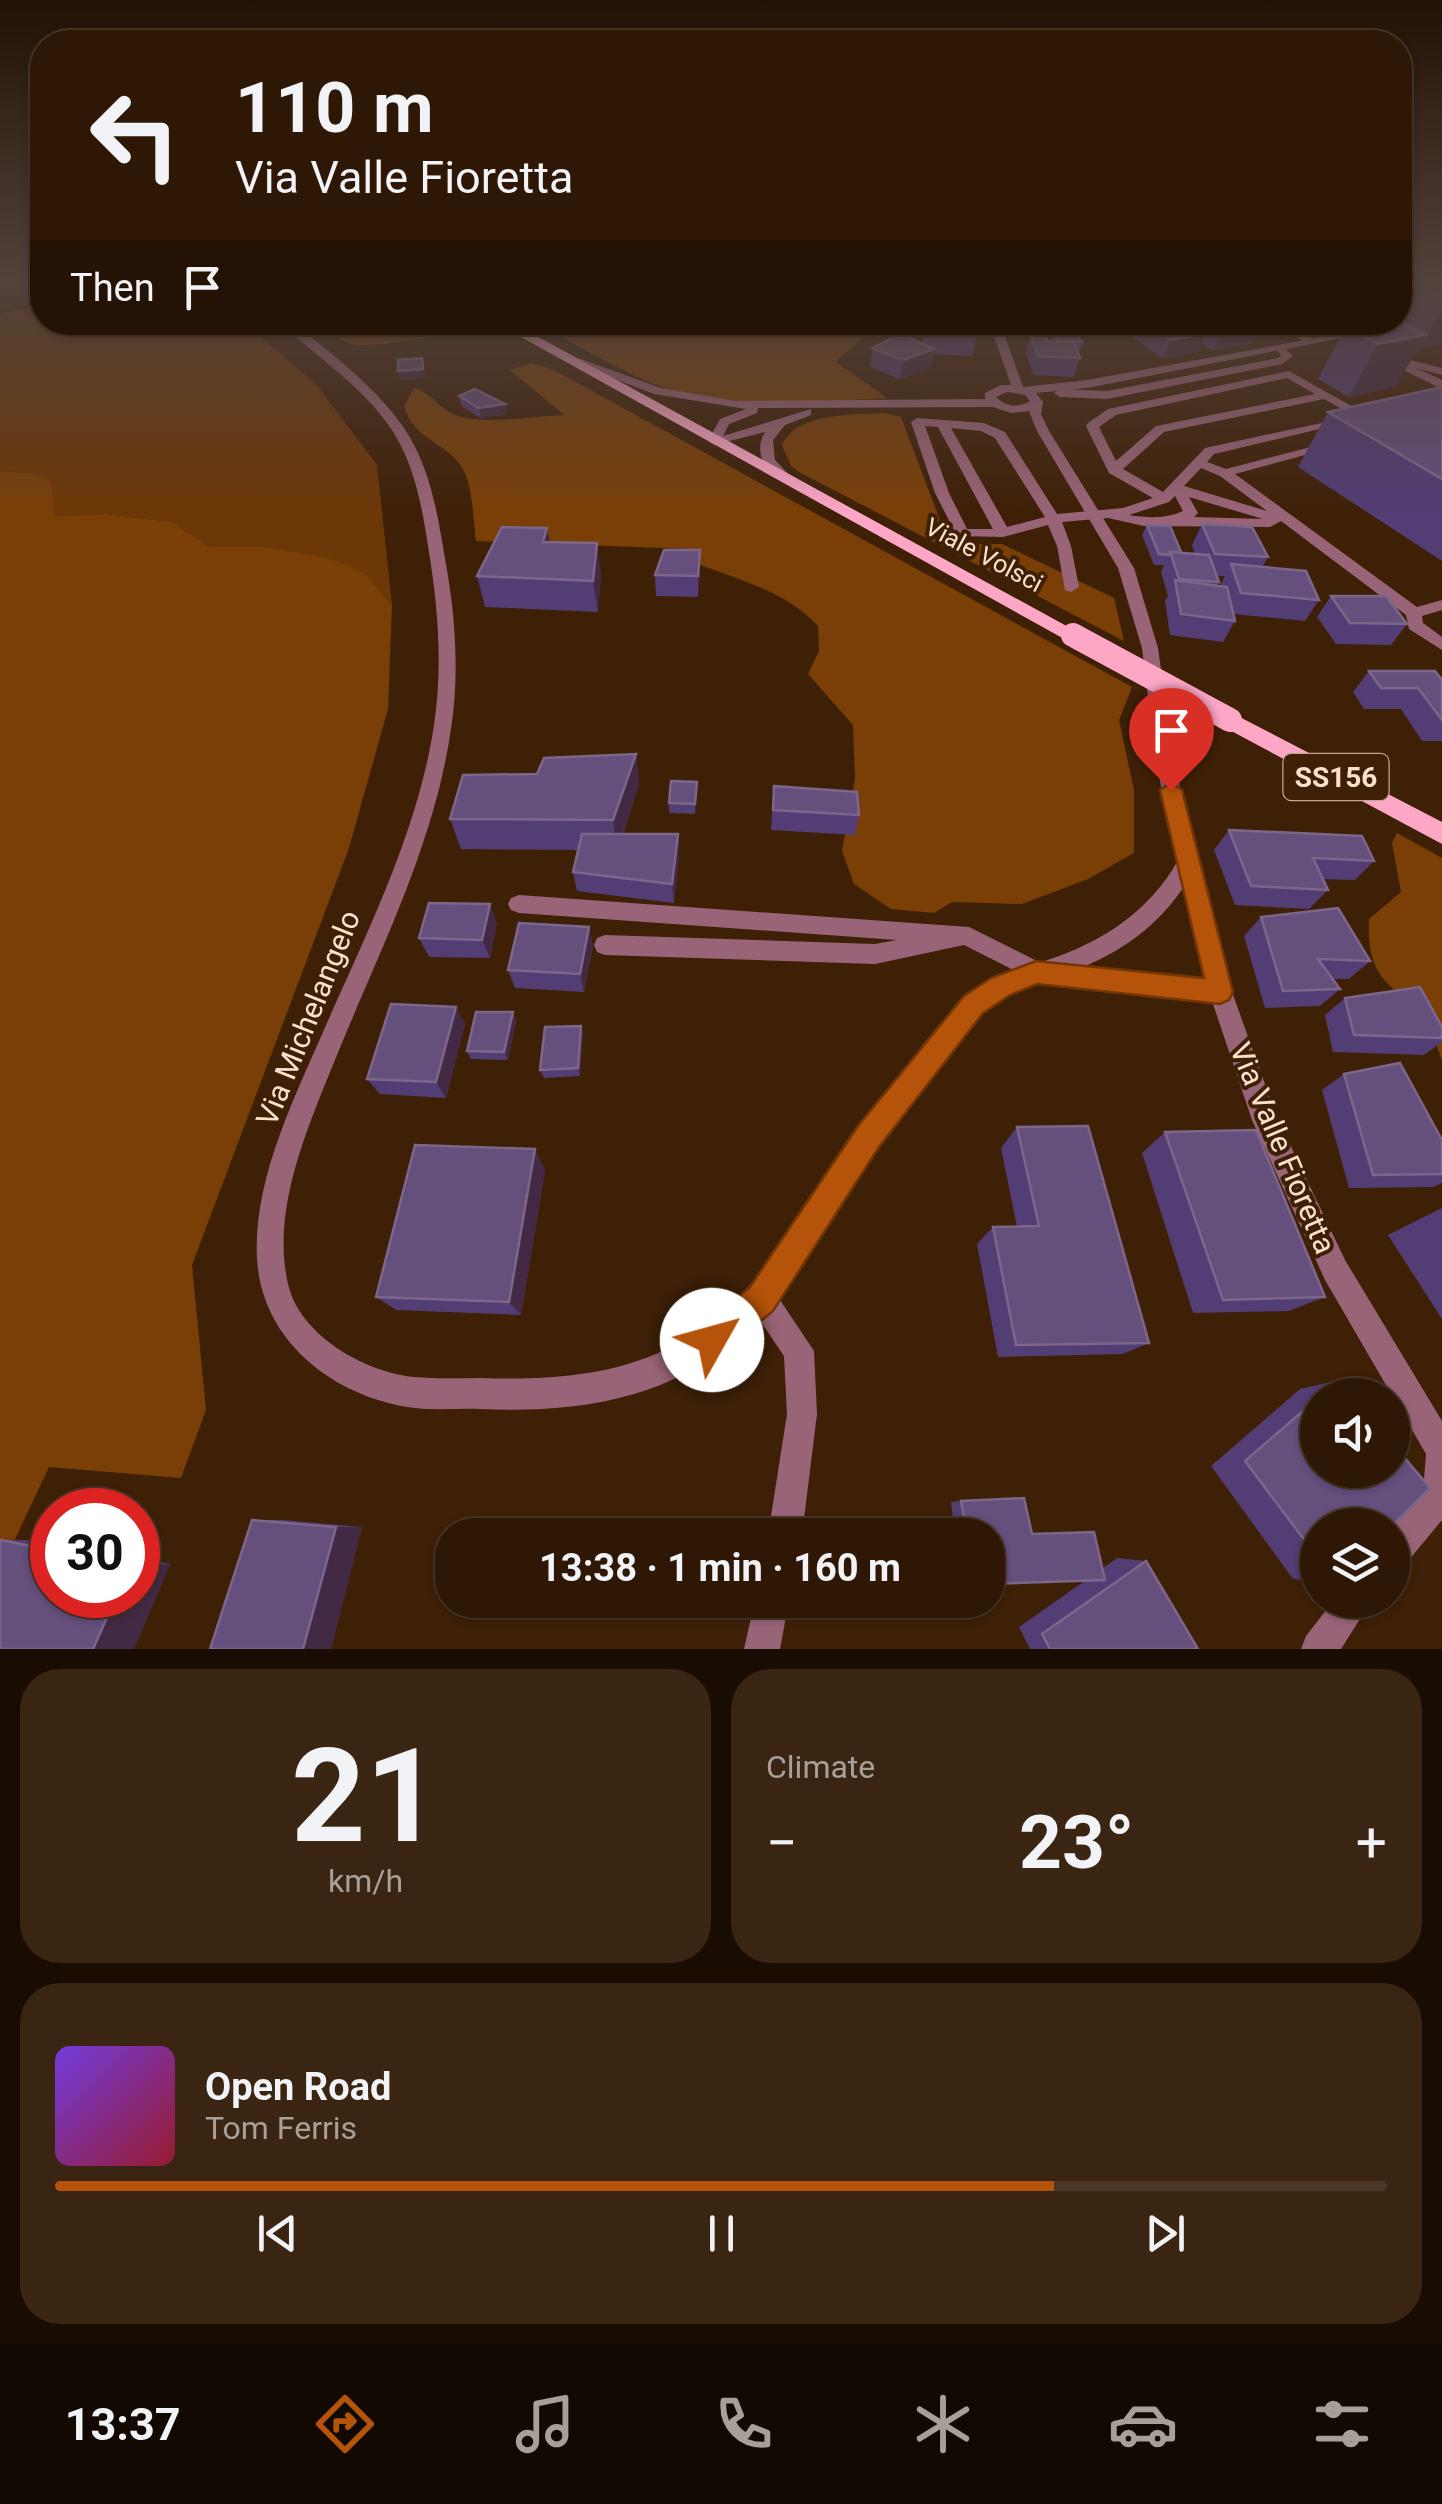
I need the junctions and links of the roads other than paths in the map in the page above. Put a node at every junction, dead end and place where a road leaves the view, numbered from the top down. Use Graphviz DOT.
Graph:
graph roads {
  1 [pos="332,359"];
  2 [pos="571,359"];
  3 [pos="574,359"];
  4 [pos="1003,359"];
  5 [pos="1008,359"];
  6 [pos="1223,359"];
  7 [pos="1284,359"];
  8 [pos="1390,359"];
  9 [pos="1395,359"];
  10 [pos="1442,372"];
  11 [pos="1087,384"];
  12 [pos="1442,384"];
  13 [pos="1022,389"];
  14 [pos="1060,393"];
  15 [pos="995,394"];
  16 [pos="1326,395"];
  17 [pos="1037,402"];
  18 [pos="854,406"];
  19 [pos="764,407"];
  20 [pos="1010,409"];
  21 [pos="780,423"];
  22 [pos="942,423"];
  23 [pos="1043,432"];
  24 [pos="1352,438"];
  25 [pos="714,441"];
  26 [pos="1199,463"];
  27 [pos="1114,470"];
  28 [pos="1225,473"];
  29 [pos="790,482"];
  30 [pos="1178,489"];
  31 [pos="1164,499"];
  32 [pos="1093,512"];
  33 [pos="1053,519"];
  34 [pos="1178,521"];
  35 [pos="1292,523"];
  36 [pos="1002,533"];
  37 [pos="1070,587"];
  38 [pos="1442,605"];
  39 [pos="1414,613"];
  40 [pos="1442,644"];
  41 [pos="1442,834"];
  42 [pos="1188,862"];
  43 [pos="518,904"];
  44 [pos="970,936"];
  45 [pos="605,945"];
  46 [pos="1036,972"];
  47 [pos="1220,992"];
  48 [pos="762,1299"];
  49 [pos="787,1518"];
  50 [pos="1410,1532"];
  51 [pos="768,1618"];
  52 [pos="1342,1618"];
  53 [pos="762,1649"];
  54 [pos="1318,1649"];
  1 -- 48 [label="street, Via Michelangelo"];
  2 -- 25 [label="main road, Viale Volsci / SS156"];
  3 -- 19 [label="street"];
  4 -- 15 [label="street"];
  5 -- 13 [label="street"];
  6 -- 11 [label="street"];
  7 -- 14 [label="street"];
  8 -- 12 [label="street"];
  9 -- 10 [label="street"];
  11 -- 13 [label="street"];
  11 -- 14 [label="street"];
  13 -- 15 [label="street"];
  13 -- 17 [label="street"];
  14 -- 17 [label="street"];
  15 -- 18 [label="street"];
  15 -- 20 [label="street, Via Valle Fioretta"];
  16 -- 26 [label="street"];
  16 -- 27 [label="street"];
  16 -- 27 [label="street"];
  17 -- 20 [label="street"];
  17 -- 23 [label="street, Via Valle Fioretta"];
  18 -- 19 [label="street"];
  18 -- 21 [label="street"];
  19 -- 25 [label="street"];
  20 -- 23 [label="street, Via Valle Fioretta"];
  21 -- 25 [label="street"];
  21 -- 29 [label="street"];
  22 -- 33 [label="street"];
  22 -- 36 [label="street"];
  22 -- 36 [label="street"];
  23 -- 32 [label="street, Via Valle Fioretta"];
  24 -- 28 [label="street"];
  25 -- 29 [label="main road, Viale Volsci / SS156"];
  26 -- 28 [label="street"];
  26 -- 30 [label="street"];
  27 -- 31 [label="street"];
  28 -- 35 [label="street"];
  29 -- 41 [label="main road, Viale Volsci / SS156, bridge"];
  30 -- 31 [label="street"];
  30 -- 34 [label="street"];
  30 -- 35 [label="street"];
  31 -- 32 [label="street"];
  32 -- 33 [label="street"];
  32 -- 34 [label="street"];
  32 -- 42 [label="street, Via Valle Fioretta"];
  33 -- 36 [label="street"];
  33 -- 37 [label="street"];
  34 -- 35 [label="street"];
  35 -- 39 [label="street"];
  38 -- 39 [label="street"];
  39 -- 40 [label="street"];
  42 -- 46 [label="street, Via Michelangelo"];
  42 -- 47 [label="street, Via Valle Fioretta"];
  43 -- 44 [label="street"];
  44 -- 45 [label="street"];
  44 -- 46 [label="street"];
  46 -- 47 [label="street"];
  46 -- 48 [label="street, Via Michelangelo"];
  47 -- 50 [label="street, Via Valle Fioretta"];
  48 -- 49 [label="street"];
  51 -- 53 [label="street"];
  52 -- 54 [label="street"];
}
